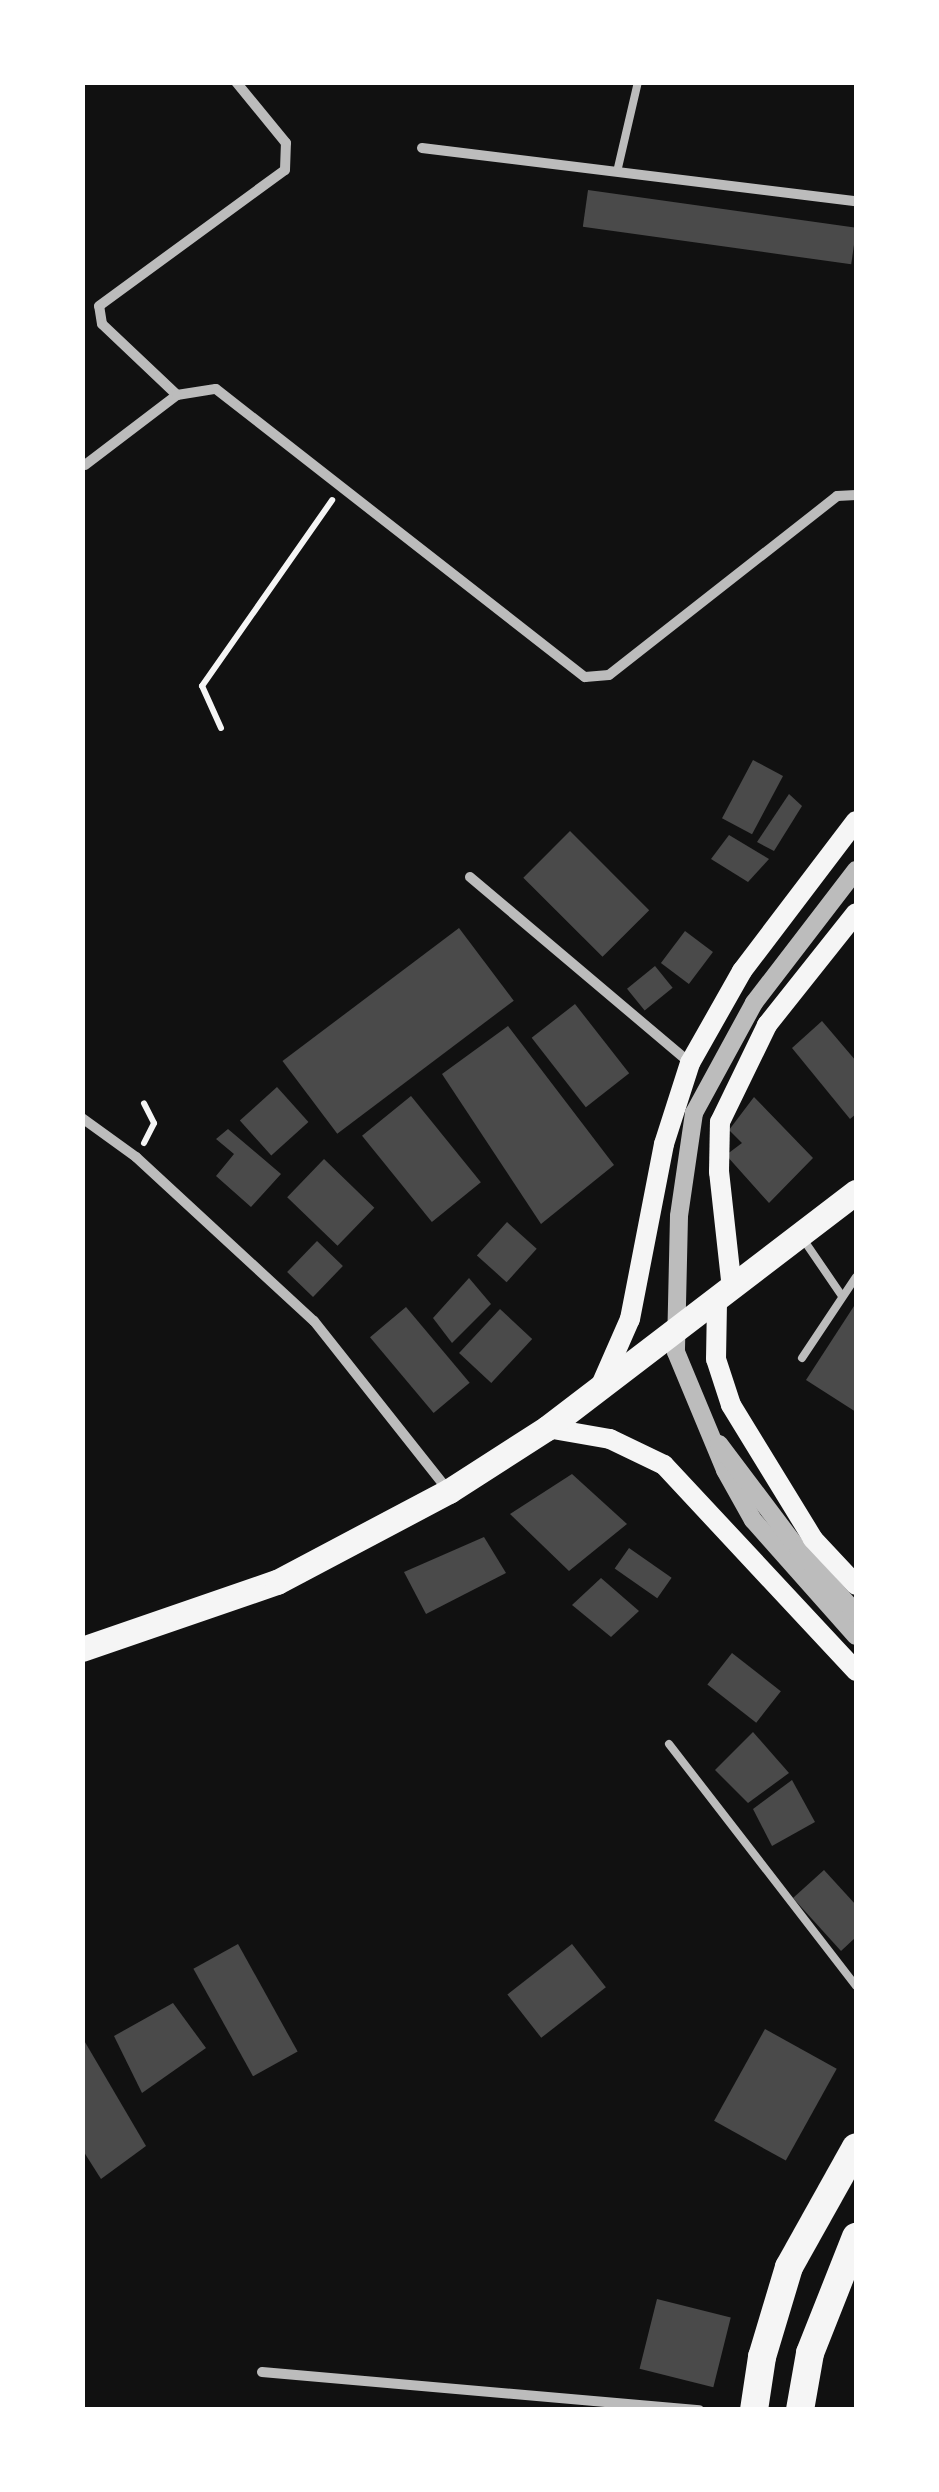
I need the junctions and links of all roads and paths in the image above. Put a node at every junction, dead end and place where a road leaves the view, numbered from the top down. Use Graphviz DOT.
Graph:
graph roads {
  1 [pos="236,82"];
  2 [pos="638,82"];
  3 [pos="422,148"];
  4 [pos="617,172"];
  5 [pos="856,202"];
  6 [pos="177,396"];
  7 [pos="85,465"];
  8 [pos="341,486"];
  9 [pos="856,496"];
  10 [pos="220,728"];
  11 [pos="856,821"];
  12 [pos="856,870"];
  13 [pos="470,877"];
  14 [pos="856,913"];
  15 [pos="690,1063"];
  16 [pos="144,1103"];
  17 [pos="82,1118"];
  18 [pos="136,1157"];
  19 [pos="856,1192"];
  20 [pos="800,1235"];
  21 [pos="856,1277"];
  22 [pos="842,1296"];
  23 [pos="717,1301"];
  24 [pos="802,1358"];
  25 [pos="601,1386"];
  26 [pos="546,1428"];
  27 [pos="715,1440"];
  28 [pos="449,1491"];
  29 [pos="856,1584"];
  30 [pos="856,1612"];
  31 [pos="856,1636"];
  32 [pos="82,1649"];
  33 [pos="856,1671"];
  34 [pos="669,1744"];
  35 [pos="856,1986"];
  36 [pos="856,2147"];
  37 [pos="856,2238"];
  38 [pos="262,2372"];
  39 [pos="699,2410"];
  40 [pos="754,2410"];
  41 [pos="800,2410"];
  1 -- 6 [label="street"];
  2 -- 4 [label="lane"];
  3 -- 4 [label="street"];
  4 -- 5 [label="street"];
  6 -- 7 [label="street"];
  6 -- 8 [label="street"];
  8 -- 9 [label="street"];
  8 -- 10 [label="path"];
  11 -- 15 [label="main road"];
  12 -- 27 [label="street"];
  13 -- 15 [label="street"];
  14 -- 23 [label="main road"];
  15 -- 25 [label="main road"];
  16 -- 18 [label="path"];
  17 -- 18 [label="street"];
  18 -- 28 [label="street"];
  19 -- 20 [label="main road"];
  20 -- 22 [label="lane"];
  20 -- 23 [label="main road"];
  21 -- 22 [label="lane"];
  22 -- 24 [label="lane"];
  23 -- 25 [label="main road"];
  23 -- 29 [label="main road"];
  25 -- 26 [label="main road"];
  26 -- 28 [label="main road"];
  26 -- 33 [label="main road"];
  27 -- 30 [label="street"];
  27 -- 31 [label="street"];
  28 -- 32 [label="main road"];
  34 -- 35 [label="lane"];
  36 -- 40 [label="highway"];
  37 -- 41 [label="highway"];
  38 -- 39 [label="street"];
}
